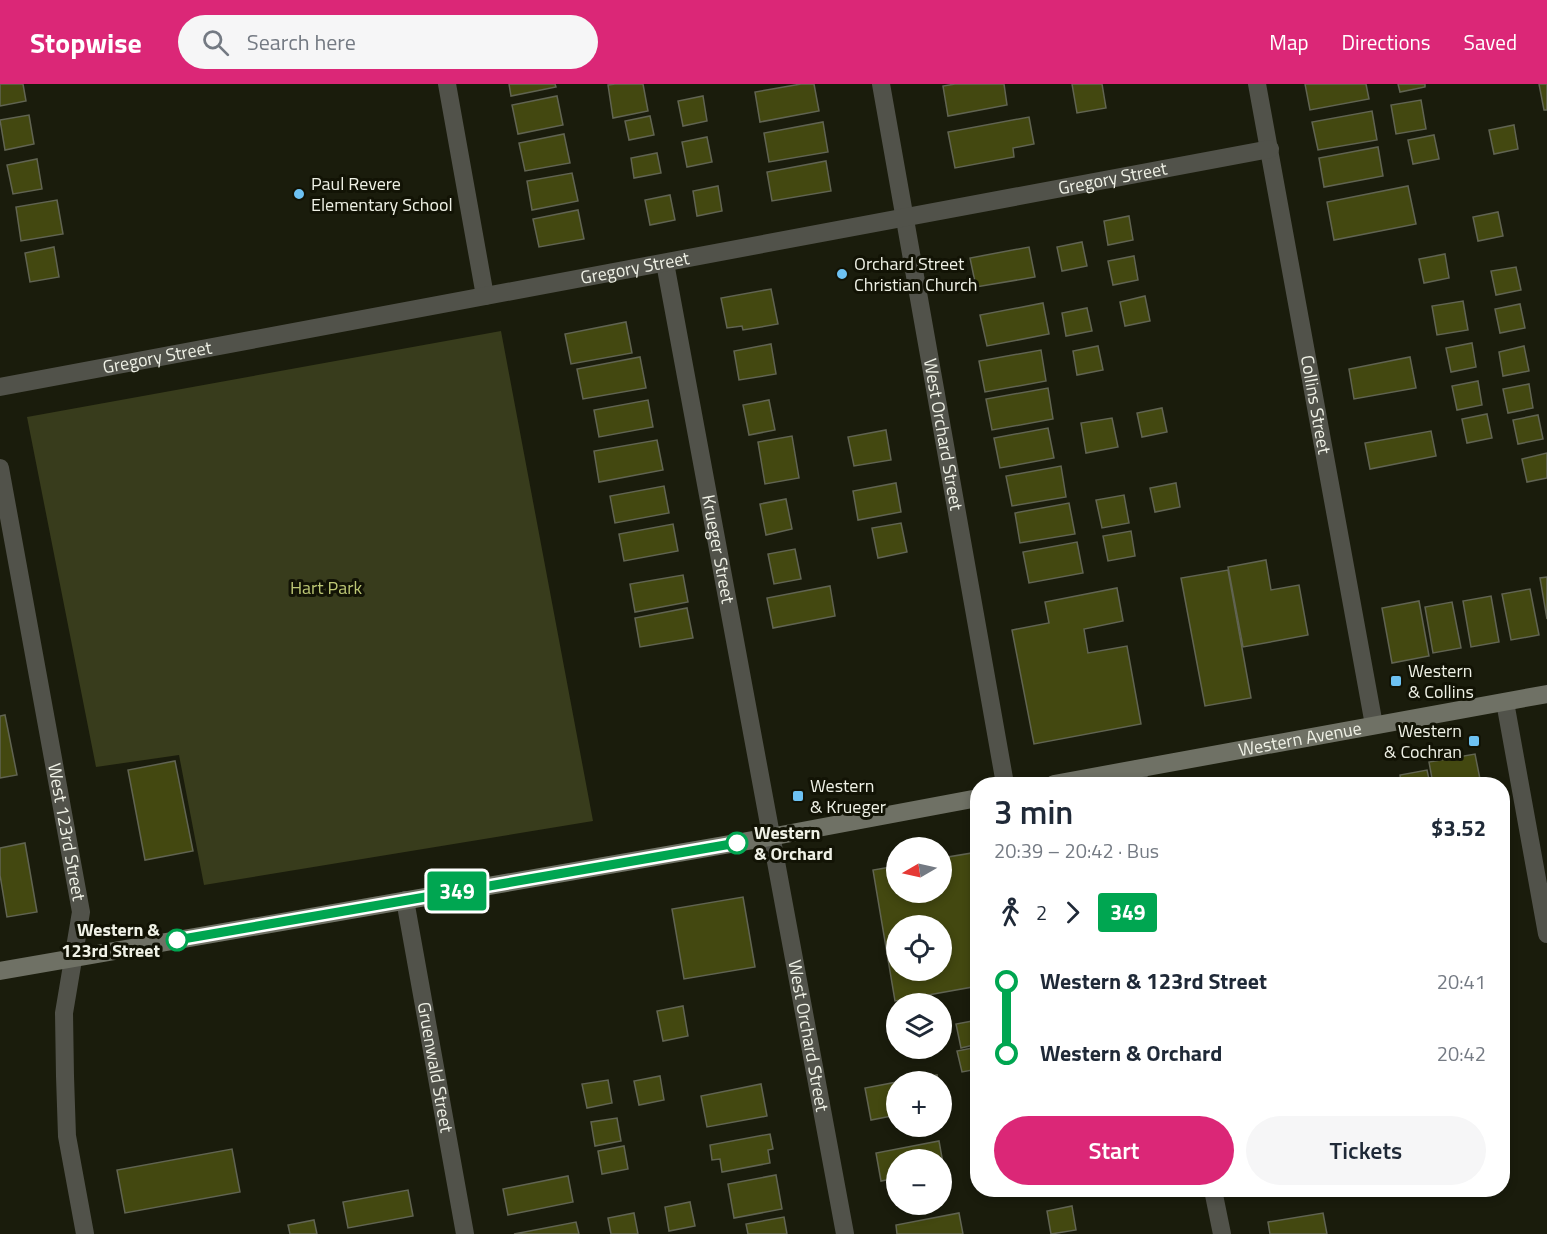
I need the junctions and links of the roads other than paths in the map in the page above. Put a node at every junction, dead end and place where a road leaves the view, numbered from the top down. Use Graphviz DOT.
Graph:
graph roads {
  1 [pos="447,84"];
  2 [pos="881,84"];
  3 [pos="1257,84"];
  4 [pos="1270,149"];
  5 [pos="905,217"];
  6 [pos="665,262"];
  7 [pos="485,296"];
  8 [pos="0,387"];
  9 [pos="0,468"];
  10 [pos="1547,694"];
  11 [pos="1505,702"];
  12 [pos="1374,725"];
  13 [pos="1004,777"];
  14 [pos="1138,777"];
  15 [pos="970,800"];
  16 [pos="771,837"];
  17 [pos="405,900"];
  18 [pos="1547,934"];
  19 [pos="73,958"];
  20 [pos="0,971"];
  21 [pos="1215,1197"];
  22 [pos="86,1234"];
  23 [pos="465,1234"];
  24 [pos="845,1234"];
  25 [pos="1222,1234"];
  1 -- 7 [label="street"];
  2 -- 5 [label="street, West Orchard Street"];
  3 -- 4 [label="street, Collins Street"];
  4 -- 5 [label="street, Gregory Street"];
  4 -- 12 [label="street, Collins Street"];
  5 -- 6 [label="street, Gregory Street"];
  5 -- 13 [label="street, West Orchard Street"];
  6 -- 7 [label="street, Gregory Street"];
  6 -- 16 [label="street, Krueger Street"];
  7 -- 8 [label="street, Gregory Street"];
  9 -- 19 [label="street, West 123rd Street"];
  10 -- 11 [label="main road, Western Avenue"];
  11 -- 12 [label="main road, Western Avenue"];
  11 -- 18 [label="street"];
  12 -- 14 [label="main road, Western Avenue"];
  15 -- 16 [label="main road"];
  16 -- 17 [label="main road"];
  16 -- 24 [label="street, West Orchard Street"];
  17 -- 19 [label="main road"];
  17 -- 23 [label="street, Gruenwald Street"];
  19 -- 20 [label="main road"];
  19 -- 22 [label="street, West 123rd Street"];
  21 -- 25 [label="street"];
}
